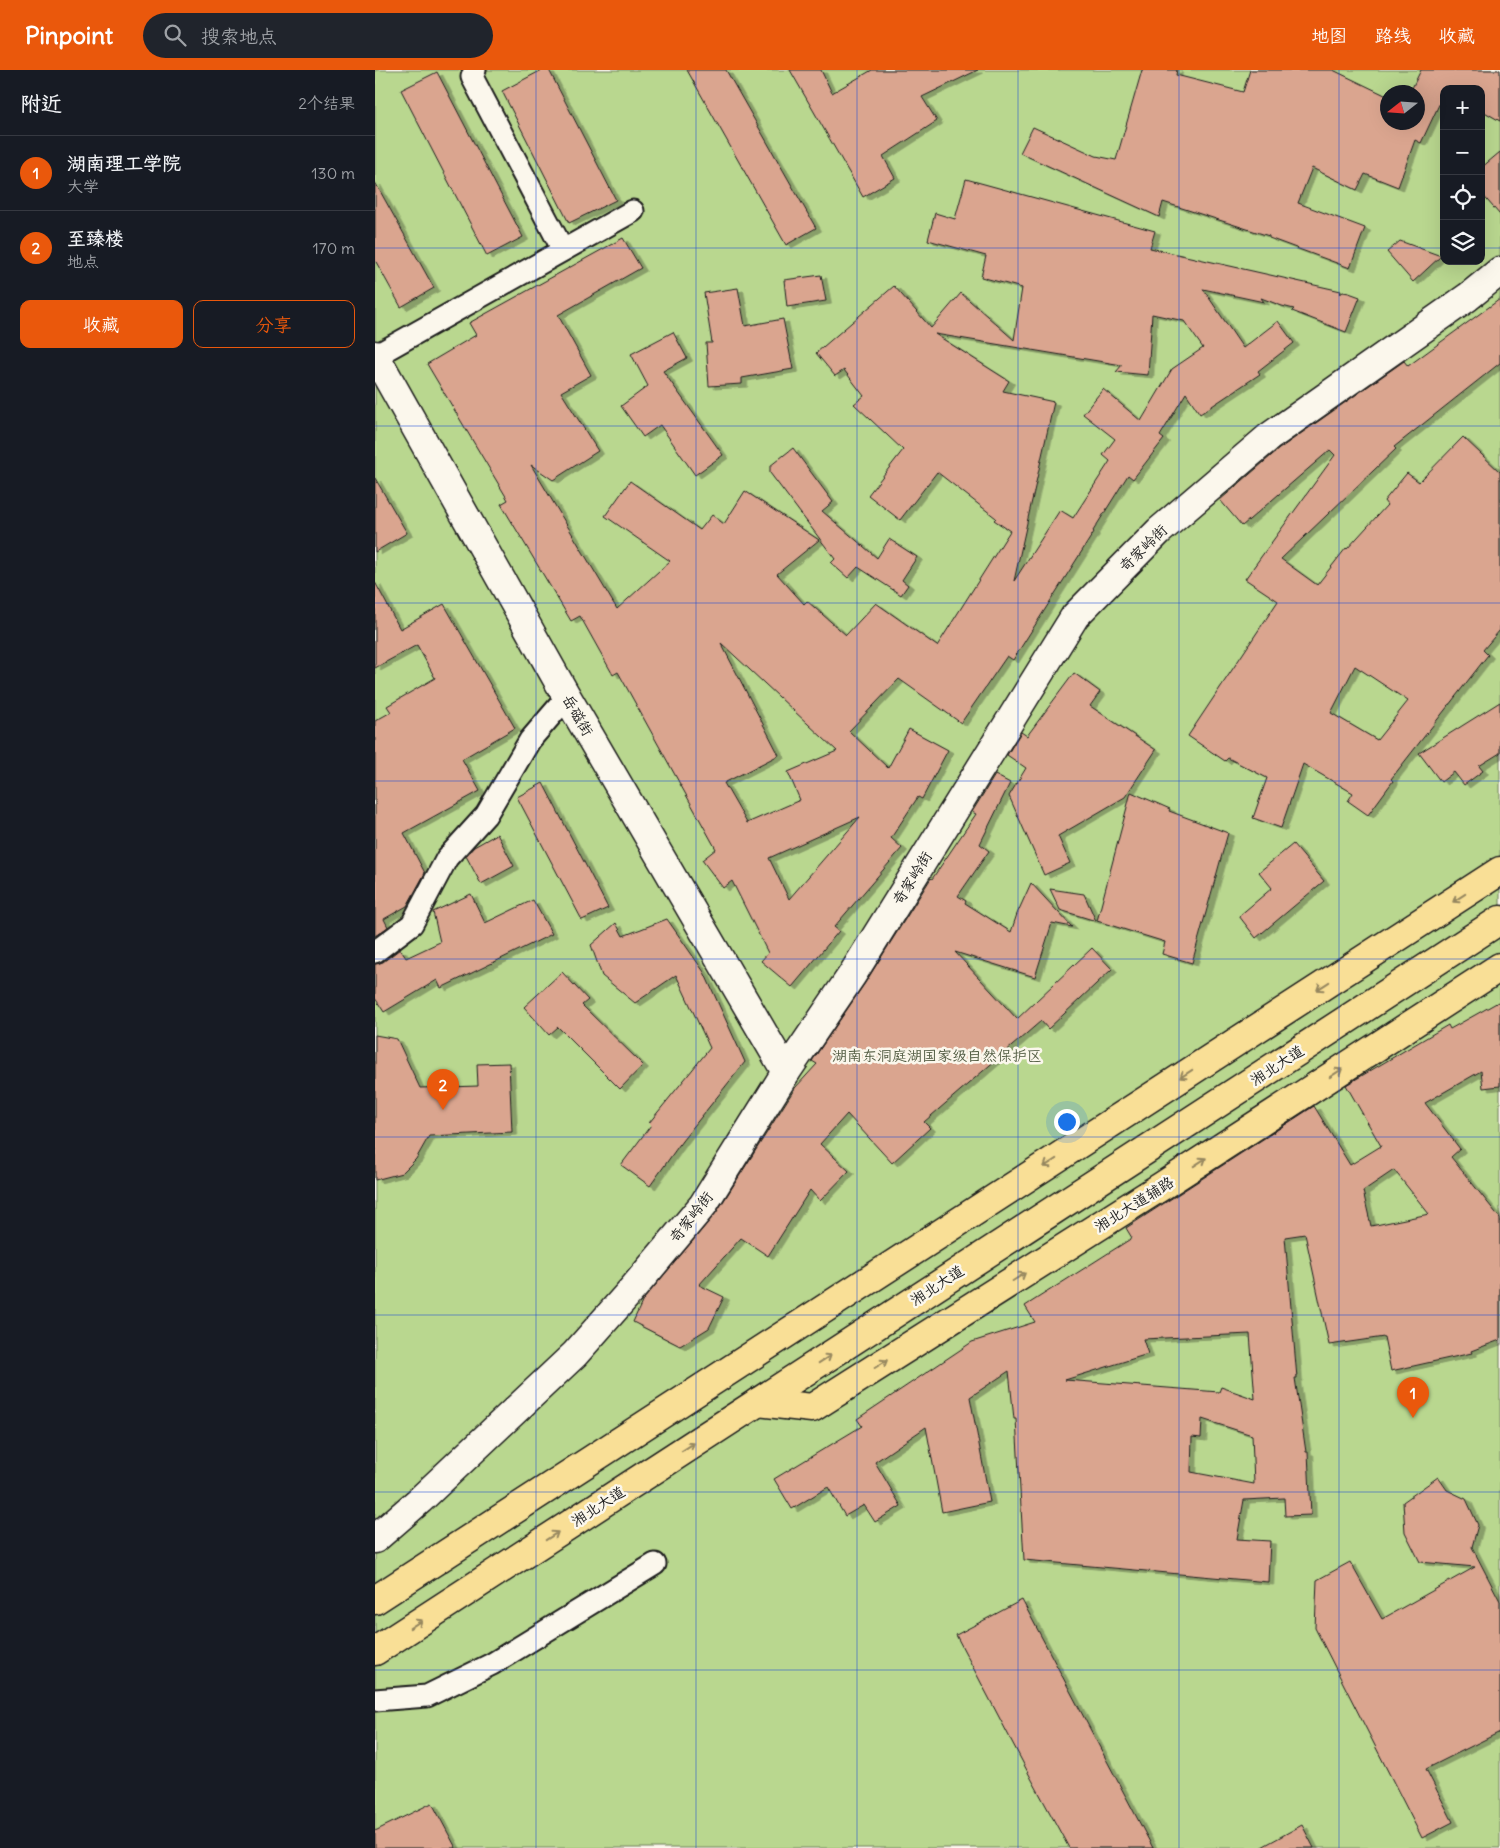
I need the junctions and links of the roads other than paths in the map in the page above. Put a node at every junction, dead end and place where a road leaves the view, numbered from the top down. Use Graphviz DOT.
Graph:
graph roads {
  1 [pos="475,70"];
  2 [pos="633,211"];
  3 [pos="563,250"];
  4 [pos="1500,271"];
  5 [pos="375,356"];
  6 [pos="567,697"];
  7 [pos="1500,871"];
  8 [pos="1500,920"];
  9 [pos="375,952"];
  10 [pos="1500,967"];
  11 [pos="786,1072"];
  12 [pos="758,1402"];
  13 [pos="375,1539"];
  14 [pos="655,1564"];
  15 [pos="375,1600"];
  16 [pos="375,1651"];
  17 [pos="375,1700"];
  1 -- 3 [label="street"];
  2 -- 3 [label="street"];
  3 -- 5 [label="street"];
  4 -- 11 [label="street, 奇家岭街"];
  5 -- 6 [label="street, 岳磁街"];
  6 -- 9 [label="street"];
  6 -- 11 [label="street, 岳磁街"];
  7 -- 15 [label="main road, one-way"];
  12 -- 8 [label="main road, 湘北大道, one-way"];
  12 -- 10 [label="main road, 湘北大道辅路, one-way"];
  11 -- 13 [label="street, 奇家岭街"];
  16 -- 12 [label="main road, 湘北大道, one-way"];
  14 -- 17 [label="street"];
}
